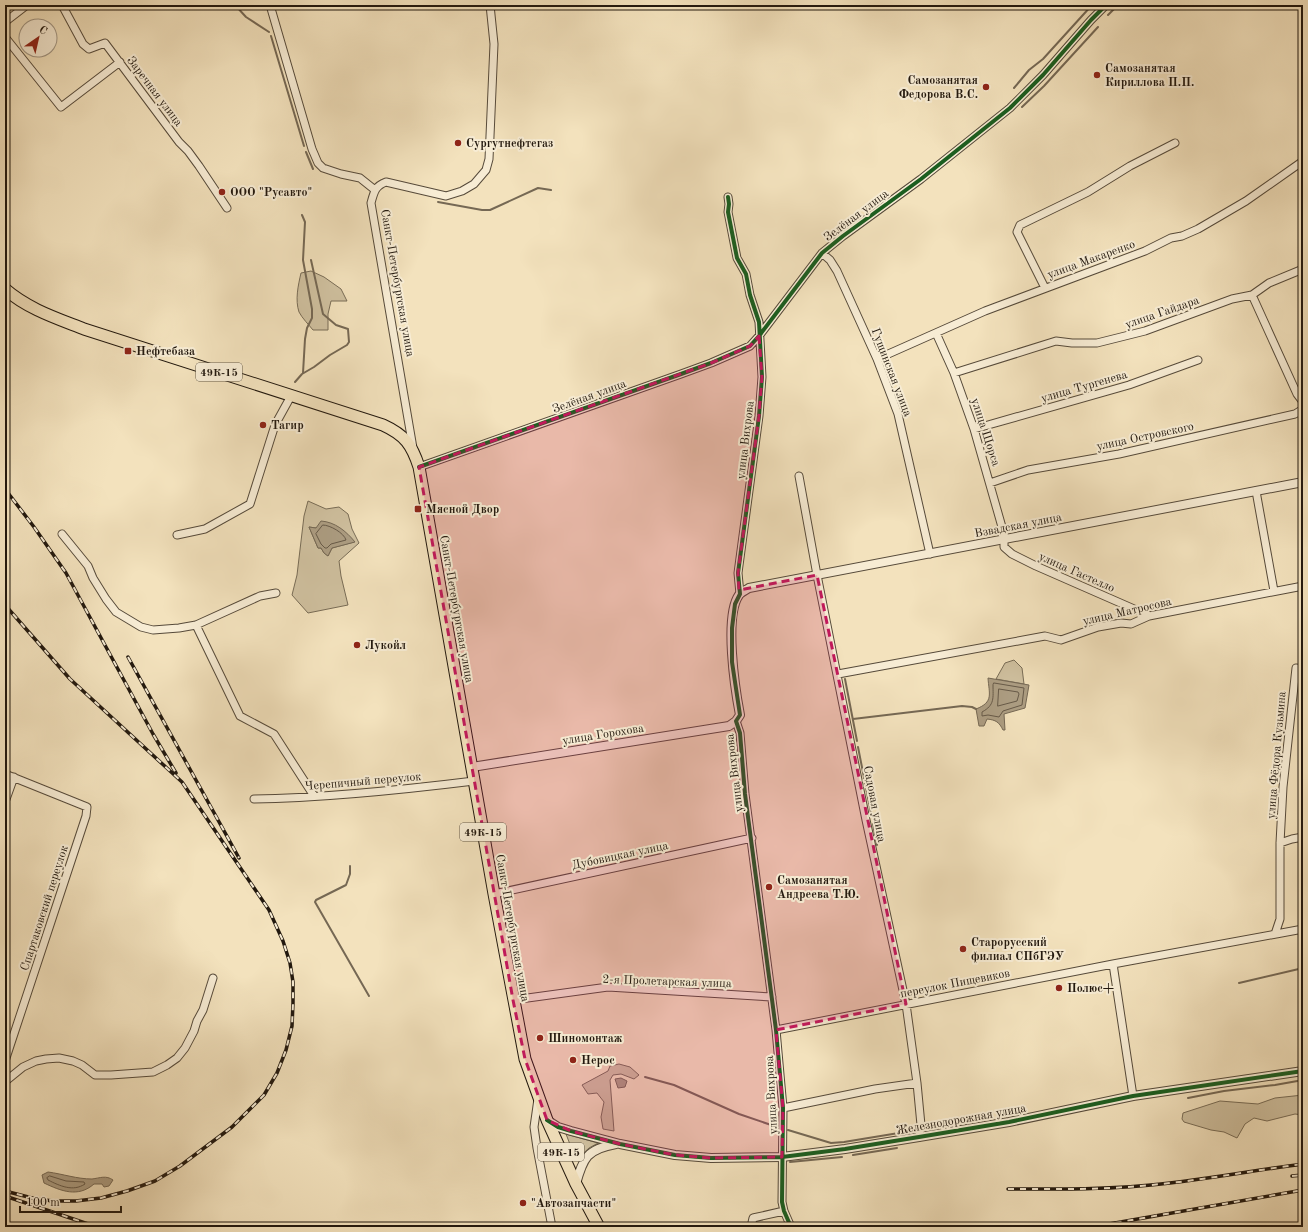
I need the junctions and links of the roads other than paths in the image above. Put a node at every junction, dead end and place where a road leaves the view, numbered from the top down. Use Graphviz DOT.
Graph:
graph roads {
  1 [pos="27,5"];
  2 [pos="62,5"];
  3 [pos="270,5"];
  4 [pos="490,5"];
  5 [pos="1106,5"];
  6 [pos="5,22"];
  7 [pos="5,37"];
  8 [pos="120,62"];
  9 [pos="1175,143"];
  10 [pos="1303,161"];
  11 [pos="375,190"];
  12 [pos="728,197"];
  13 [pos="227,208"];
  14 [pos="822,253"];
  15 [pos="1303,268"];
  16 [pos="1045,288"];
  17 [pos="5,290"];
  18 [pos="1252,295"];
  19 [pos="936,333"];
  20 [pos="759,336"];
  21 [pos="877,359"];
  22 [pos="1198,360"];
  23 [pos="954,373"];
  24 [pos="1300,392"];
  25 [pos="291,396"];
  26 [pos="1303,402"];
  27 [pos="1303,409"];
  28 [pos="974,429"];
  29 [pos="414,452"];
  30 [pos="419,467"];
  31 [pos="799,476"];
  32 [pos="1303,482"];
  33 [pos="990,483"];
  34 [pos="1256,491"];
  35 [pos="62,534"];
  36 [pos="177,535"];
  37 [pos="1004,540"];
  38 [pos="930,554"];
  39 [pos="817,575"];
  40 [pos="1303,586"];
  41 [pos="1274,591"];
  42 [pos="276,593"];
  43 [pos="740,594"];
  44 [pos="1149,616"];
  45 [pos="196,625"];
  46 [pos="1299,668"];
  47 [pos="838,674"];
  48 [pos="736,721"];
  49 [pos="472,767"];
  50 [pos="5,774"];
  51 [pos="14,777"];
  52 [pos="474,781"];
  53 [pos="314,796"];
  54 [pos="254,799"];
  55 [pos="5,802"];
  56 [pos="1303,837"];
  57 [pos="752,838"];
  58 [pos="1280,844"];
  59 [pos="494,894"];
  60 [pos="1303,930"];
  61 [pos="1275,934"];
  62 [pos="1113,964"];
  63 [pos="213,978"];
  64 [pos="772,997"];
  65 [pos="513,1000"];
  66 [pos="906,1004"];
  67 [pos="776,1030"];
  68 [pos="5,1061"];
  69 [pos="1303,1071"];
  70 [pos="5,1080"];
  71 [pos="917,1083"];
  72 [pos="1133,1096"];
  73 [pos="538,1097"];
  74 [pos="783,1108"];
  75 [pos="547,1120"];
  76 [pos="919,1137"];
  77 [pos="620,1144"];
  78 [pos="782,1157"];
  79 [pos="576,1184"];
  80 [pos="784,1211"];
  81 [pos="598,1226"];
  82 [pos="552,1227"];
  83 [pos="752,1227"];
  84 [pos="791,1227"];
  1 -- 6 [label="street"];
  2 -- 8 [label="street, Заречная улица"];
  3 -- 11 [label="street"];
  4 -- 11 [label="street"];
  5 -- 14 [label="street, Зелёная улица"];
  7 -- 8 [label="street"];
  8 -- 13 [label="street, Заречная улица"];
  9 -- 16 [label="street"];
  10 -- 16 [label="street, улица Макаренко"];
  11 -- 29 [label="street, Санкт-Петербургская улица"];
  12 -- 20 [label="street, улица Вихрова"];
  14 -- 20 [label="street, Зелёная улица"];
  14 -- 21 [label="street, Гущинская улица"];
  15 -- 18 [label="street, улица Гайдара"];
  16 -- 19 [label="street, улица Макаренко"];
  17 -- 25 [label="main road, 49К-15"];
  18 -- 23 [label="street, улица Гайдара"];
  18 -- 24 [label="street"];
  19 -- 21 [label="street, улица Макаренко"];
  19 -- 23 [label="street, улица Щорса"];
  20 -- 30 [label="street, Зелёная улица"];
  20 -- 43 [label="street, улица Вихрова"];
  21 -- 38 [label="street, Гущинская улица"];
  22 -- 28 [label="street, улица Тургенева"];
  23 -- 28 [label="street, улица Щорса"];
  24 -- 26 [label="street"];
  25 -- 29 [label="main road, 49К-15"];
  25 -- 36 [label="street"];
  27 -- 33 [label="street, улица Островского"];
  28 -- 33 [label="street, улица Щорса"];
  29 -- 30 [label="main road, 49К-15"];
  30 -- 49 [label="main road, Санкт-Петербургская улица / 49К-15"];
  31 -- 39 [label="street, Садовая улица"];
  32 -- 34 [label="street, Взвадская улица"];
  33 -- 37 [label="street, улица Щорса"];
  34 -- 37 [label="street, Взвадская улица"];
  34 -- 41 [label="street"];
  35 -- 45 [label="street"];
  37 -- 38 [label="street, Взвадская улица"];
  37 -- 44 [label="street, улица Гастелло"];
  38 -- 39 [label="street, Взвадская улица"];
  39 -- 43 [label="street, Взвадская улица"];
  39 -- 47 [label="street, Садовая улица"];
  40 -- 41 [label="street, улица Матросова"];
  41 -- 44 [label="street, улица Матросова"];
  42 -- 45 [label="street"];
  43 -- 48 [label="street, улица Вихрова"];
  44 -- 47 [label="street, улица Матросова"];
  45 -- 53 [label="street"];
  46 -- 58 [label="street, улица Фёдора Кузьмина"];
  47 -- 66 [label="street, Садовая улица"];
  48 -- 49 [label="street, улица Горохова"];
  48 -- 57 [label="street, улица Вихрова"];
  49 -- 52 [label="main road, Санкт-Петербургская улица / 49К-15"];
  50 -- 51 [label="street"];
  51 -- 55 [label="street"];
  51 -- 68 [label="street, Спартаковский переулок"];
  52 -- 53 [label="street, Черепичный переулок"];
  52 -- 59 [label="main road, Санкт-Петербургская улица / 49К-15"];
  53 -- 54 [label="street, Черепичный переулок"];
  56 -- 58 [label="street"];
  57 -- 59 [label="street, Дубовицкая улица"];
  57 -- 64 [label="street, улица Вихрова"];
  58 -- 61 [label="street, улица Фёдора Кузьмина"];
  59 -- 65 [label="main road, Санкт-Петербургская улица / 49К-15"];
  60 -- 61 [label="street, переулок Пищевиков"];
  61 -- 62 [label="street, переулок Пищевиков"];
  62 -- 66 [label="street, переулок Пищевиков"];
  62 -- 72 [label="street"];
  63 -- 70 [label="street"];
  64 -- 65 [label="street, 2-я Пролетарская улица"];
  64 -- 67 [label="street, улица Вихрова"];
  65 -- 73 [label="main road, Санкт-Петербургская улица / 49К-15"];
  66 -- 67 [label="street, переулок Пищевиков"];
  66 -- 71 [label="street, Садовая улица"];
  67 -- 74 [label="street, улица Вихрова"];
  69 -- 72 [label="street, Железнодорожная улица"];
  71 -- 74 [label="street"];
  71 -- 76 [label="street, Садовая улица"];
  72 -- 76 [label="street, Железнодорожная улица"];
  73 -- 75 [label="main road, 49К-15"];
  73 -- 82 [label="street, Санкт-Петербургская улица"];
  74 -- 78 [label="street, улица Вихрова"];
  75 -- 77 [label="street, Железнодорожная улица"];
  75 -- 79 [label="main road, 49К-15"];
  76 -- 78 [label="street, Железнодорожная улица"];
  77 -- 78 [label="street, Железнодорожная улица"];
  77 -- 79 [label="street"];
  78 -- 80 [label="street, улица Вихрова"];
  79 -- 81 [label="main road, 49К-15"];
  80 -- 83 [label="street"];
  80 -- 84 [label="street, улица Вихрова"];
}
